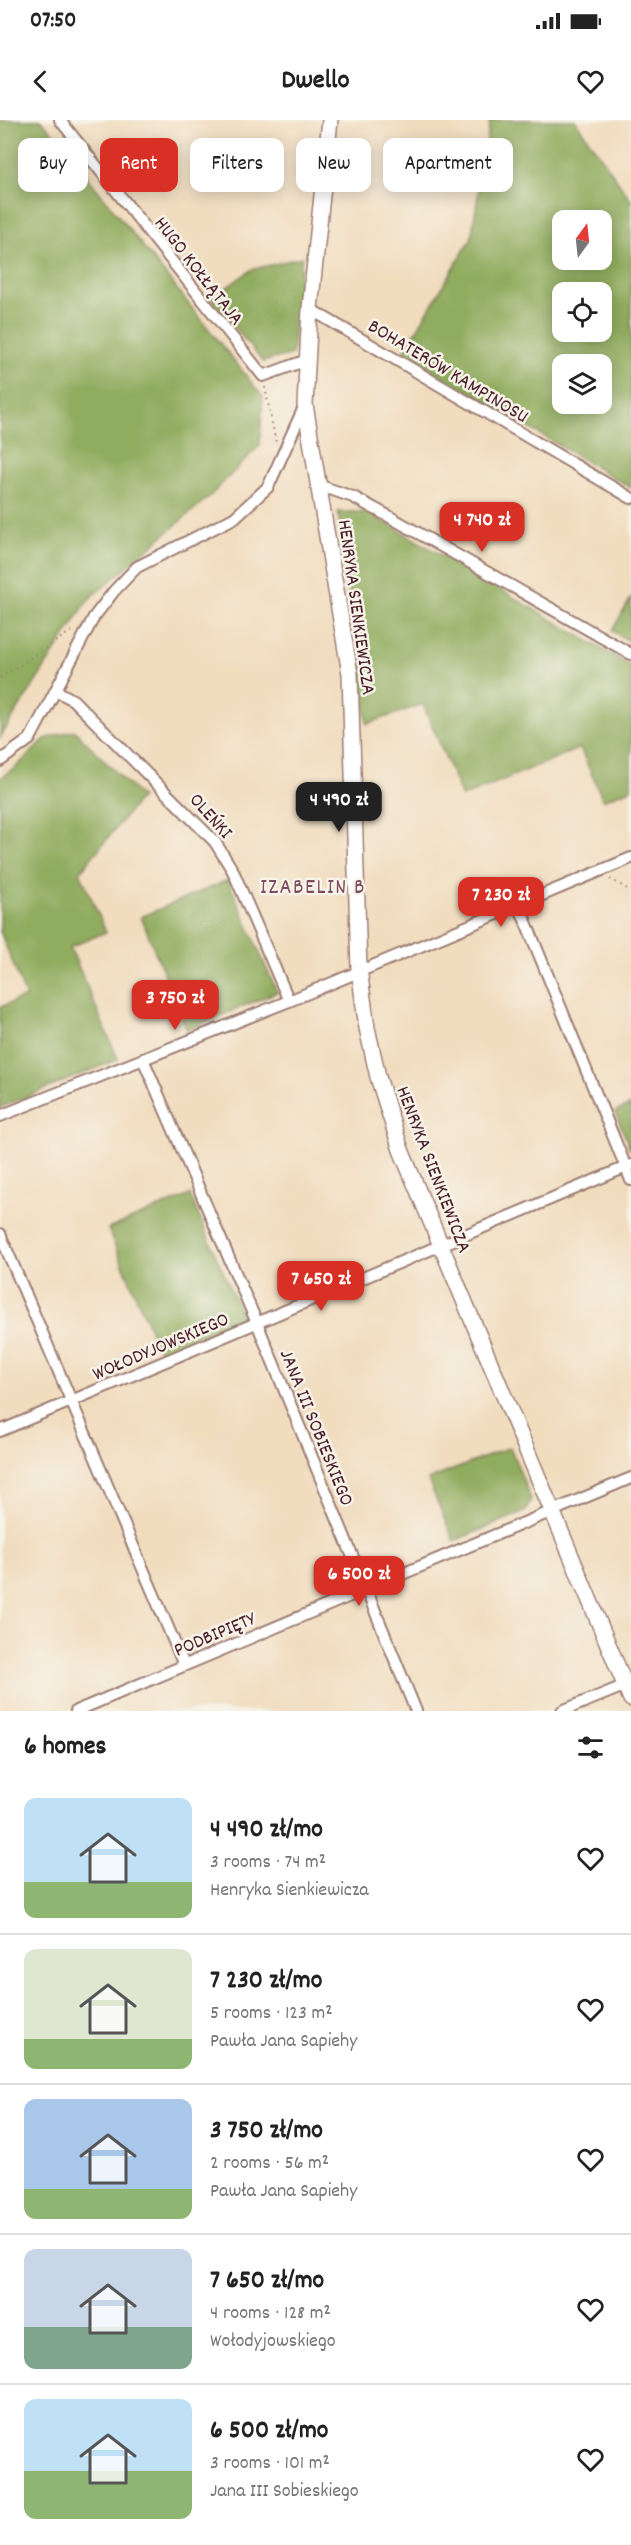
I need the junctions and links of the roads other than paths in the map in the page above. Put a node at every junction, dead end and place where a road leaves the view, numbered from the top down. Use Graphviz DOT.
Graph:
graph roads {
  1 [pos="60,120"];
  2 [pos="330,120"];
  3 [pos="310,309"];
  4 [pos="307,360"];
  5 [pos="305,405"];
  6 [pos="318,485"];
  7 [pos="631,498"];
  8 [pos="631,654"];
  9 [pos="57,691"];
  10 [pos="0,761"];
  11 [pos="631,858"];
  12 [pos="519,905"];
  13 [pos="360,969"];
  14 [pos="289,1001"];
  15 [pos="143,1059"];
  16 [pos="0,1116"];
  17 [pos="628,1166"];
  18 [pos="631,1180"];
  19 [pos="0,1234"];
  20 [pos="441,1246"];
  21 [pos="257,1323"];
  22 [pos="72,1402"];
  23 [pos="0,1431"];
  24 [pos="631,1478"];
  25 [pos="552,1511"];
  26 [pos="364,1589"];
  27 [pos="183,1665"];
  28 [pos="629,1689"];
  29 [pos="76,1711"];
  30 [pos="416,1711"];
  31 [pos="562,1711"];
  1 -- 4 [label="street, HUGO KOŁŁĄTAJA"];
  2 -- 3 [label="street, HENRYKA SIENKIEWICZA"];
  3 -- 4 [label="street, HENRYKA SIENKIEWICZA"];
  3 -- 7 [label="street, BOHATERÓW KAMPINOSU"];
  4 -- 5 [label="street, HENRYKA SIENKIEWICZA"];
  5 -- 6 [label="street, HENRYKA SIENKIEWICZA"];
  5 -- 9 [label="street"];
  6 -- 8 [label="street"];
  6 -- 13 [label="street, HENRYKA SIENKIEWICZA"];
  9 -- 10 [label="street"];
  9 -- 14 [label="street, OLEŃKI"];
  11 -- 12 [label="street"];
  12 -- 13 [label="street"];
  12 -- 17 [label="street"];
  13 -- 14 [label="street"];
  13 -- 20 [label="street, HENRYKA SIENKIEWICZA"];
  14 -- 15 [label="street"];
  15 -- 16 [label="street"];
  15 -- 21 [label="street, JANA III SOBIESKIEGO"];
  17 -- 18 [label="street"];
  17 -- 20 [label="street, WOŁODYJOWSKIEGO"];
  19 -- 22 [label="street"];
  20 -- 21 [label="street, WOŁODYJOWSKIEGO"];
  20 -- 25 [label="street, HENRYKA SIENKIEWICZA"];
  21 -- 22 [label="street, WOŁODYJOWSKIEGO"];
  21 -- 26 [label="street, JANA III SOBIESKIEGO"];
  22 -- 23 [label="street, WOŁODYJOWSKIEGO"];
  22 -- 27 [label="street"];
  24 -- 25 [label="street, PODBIPIĘTY"];
  25 -- 26 [label="street, PODBIPIĘTY"];
  25 -- 28 [label="street, HENRYKA SIENKIEWICZA"];
  26 -- 27 [label="street, PODBIPIĘTY"];
  26 -- 30 [label="street, JANA III SOBIESKIEGO"];
  27 -- 29 [label="street, PODBIPIĘTY"];
  28 -- 31 [label="street"];
}
